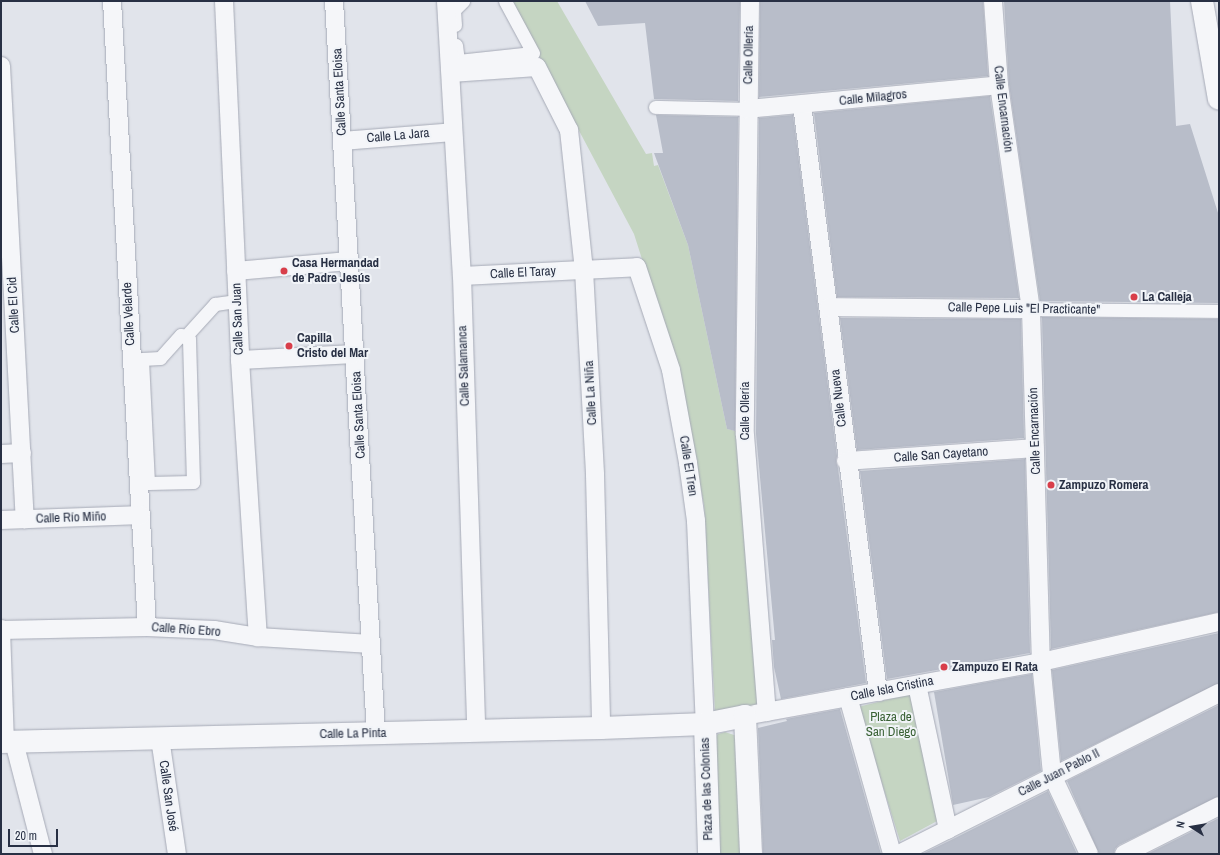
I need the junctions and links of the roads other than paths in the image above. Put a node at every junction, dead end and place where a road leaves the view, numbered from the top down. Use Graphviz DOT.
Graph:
graph roads {
  1 [pos="112,1"];
  2 [pos="224,1"];
  3 [pos="334,1"];
  4 [pos="446,1"];
  5 [pos="463,1"];
  6 [pos="505,1"];
  7 [pos="750,1"];
  8 [pos="993,1"];
  9 [pos="1208,5"];
  10 [pos="1,66"];
  11 [pos="451,74"];
  12 [pos="999,85"];
  13 [pos="1219,99"];
  14 [pos="802,105"];
  15 [pos="655,107"];
  16 [pos="748,109"];
  17 [pos="453,132"];
  18 [pos="342,141"];
  19 [pos="349,261"];
  20 [pos="584,270"];
  21 [pos="236,271"];
  22 [pos="462,276"];
  23 [pos="237,301"];
  24 [pos="829,307"];
  25 [pos="1031,309"];
  26 [pos="1219,311"];
  27 [pos="185,337"];
  28 [pos="355,354"];
  29 [pos="240,360"];
  30 [pos="1035,448"];
  31 [pos="22,453"];
  32 [pos="1,454"];
  33 [pos="846,461"];
  34 [pos="141,516"];
  35 [pos="25,519"];
  36 [pos="1,520"];
  37 [pos="1219,622"];
  38 [pos="147,627"];
  39 [pos="1,630"];
  40 [pos="258,637"];
  41 [pos="371,644"];
  42 [pos="1040,662"];
  43 [pos="917,684"];
  44 [pos="878,692"];
  45 [pos="1219,693"];
  46 [pos="848,697"];
  47 [pos="767,712"];
  48 [pos="745,716"];
  49 [pos="705,724"];
  50 [pos="601,728"];
  51 [pos="476,731"];
  52 [pos="376,734"];
  53 [pos="160,738"];
  54 [pos="6,742"];
  55 [pos="1052,775"];
  56 [pos="1219,806"];
  57 [pos="948,830"];
  58 [pos="43,854"];
  59 [pos="177,854"];
  60 [pos="709,854"];
  61 [pos="751,854"];
  62 [pos="892,854"];
  63 [pos="899,854"];
  64 [pos="1089,854"];
  65 [pos="1124,854"];
  1 -- 34 [label="street, Calle Velarde"];
  2 -- 21 [label="street, Calle San Juan"];
  3 -- 18 [label="street, Calle Santa Eloisa"];
  4 -- 11 [label="street, Calle Salamanca"];
  5 -- 6 [label="street"];
  7 -- 16 [label="street, Calle Ollería"];
  8 -- 12 [label="street, Calle Encarnación"];
  9 -- 13 [label="street"];
  10 -- 31 [label="street, Calle El Cid"];
  11 -- 17 [label="street, Calle Salamanca"];
  11 -- 20 [label="street, Calle La Niña"];
  12 -- 14 [label="street, Calle Milagros"];
  12 -- 25 [label="street, Calle Encarnación"];
  14 -- 16 [label="street, Calle Milagros"];
  14 -- 24 [label="street, Calle Nueva"];
  15 -- 16 [label="street"];
  16 -- 47 [label="street, Calle Ollería"];
  17 -- 18 [label="street, Calle La Jara"];
  17 -- 22 [label="street, Calle Salamanca"];
  18 -- 19 [label="street, Calle Santa Eloisa"];
  19 -- 21 [label="street"];
  19 -- 28 [label="street, Calle Santa Eloisa"];
  20 -- 22 [label="street, Calle El Taray"];
  20 -- 49 [label="street, Calle El Tren"];
  20 -- 50 [label="street, Calle La Niña"];
  21 -- 23 [label="street, Calle San Juan"];
  22 -- 51 [label="street, Calle Salamanca"];
  23 -- 27 [label="street"];
  23 -- 29 [label="street, Calle San Juan"];
  24 -- 25 [label="street, Calle Pepe Luis \"El Practicante\""];
  24 -- 33 [label="street, Calle Nueva"];
  25 -- 26 [label="street, Calle Pepe Luis \"El Practicante\""];
  25 -- 30 [label="street, Calle Encarnación"];
  27 -- 27 [label="street"];
  28 -- 29 [label="street"];
  28 -- 41 [label="street, Calle Santa Eloisa"];
  29 -- 40 [label="street, Calle San Juan"];
  30 -- 33 [label="street, Calle San Cayetano"];
  30 -- 42 [label="street, Calle Encarnación"];
  31 -- 32 [label="street"];
  31 -- 35 [label="street, Calle El Cid"];
  33 -- 44 [label="street, Calle Nueva"];
  34 -- 35 [label="street, Calle Río Miño"];
  34 -- 38 [label="street, Calle Velarde"];
  35 -- 36 [label="street, Calle Río Miño"];
  37 -- 42 [label="street, Calle Isla Cristina"];
  38 -- 39 [label="street, Calle Río Ebro"];
  38 -- 40 [label="street, Calle Río Ebro"];
  39 -- 54 [label="street"];
  40 -- 41 [label="street, Calle Río Ebro"];
  41 -- 52 [label="street, Calle Santa Eloisa"];
  42 -- 43 [label="street, Calle Isla Cristina"];
  42 -- 55 [label="street, Calle Encarnación"];
  43 -- 44 [label="street, Calle Isla Cristina"];
  43 -- 57 [label="street"];
  44 -- 46 [label="street, Calle Isla Cristina"];
  45 -- 55 [label="street, Calle Juan Pablo II"];
  46 -- 47 [label="street, Calle Isla Cristina"];
  46 -- 62 [label="street"];
  47 -- 48 [label="street, Calle Isla Cristina"];
  48 -- 49 [label="street, Calle Isla Cristina"];
  48 -- 61 [label="street"];
  49 -- 50 [label="street, Calle La Pinta"];
  49 -- 60 [label="street, Plaza de las Colonias"];
  50 -- 51 [label="street, Calle La Pinta"];
  51 -- 52 [label="street, Calle La Pinta"];
  52 -- 53 [label="street, Calle La Pinta"];
  53 -- 54 [label="street, Calle La Pinta"];
  53 -- 59 [label="street, Calle San José"];
  54 -- 58 [label="street"];
  55 -- 57 [label="street, Calle Juan Pablo II"];
  55 -- 64 [label="street, Calle Encarnación"];
  56 -- 65 [label="street"];
  57 -- 63 [label="street, Calle Juan Pablo II"];
}
